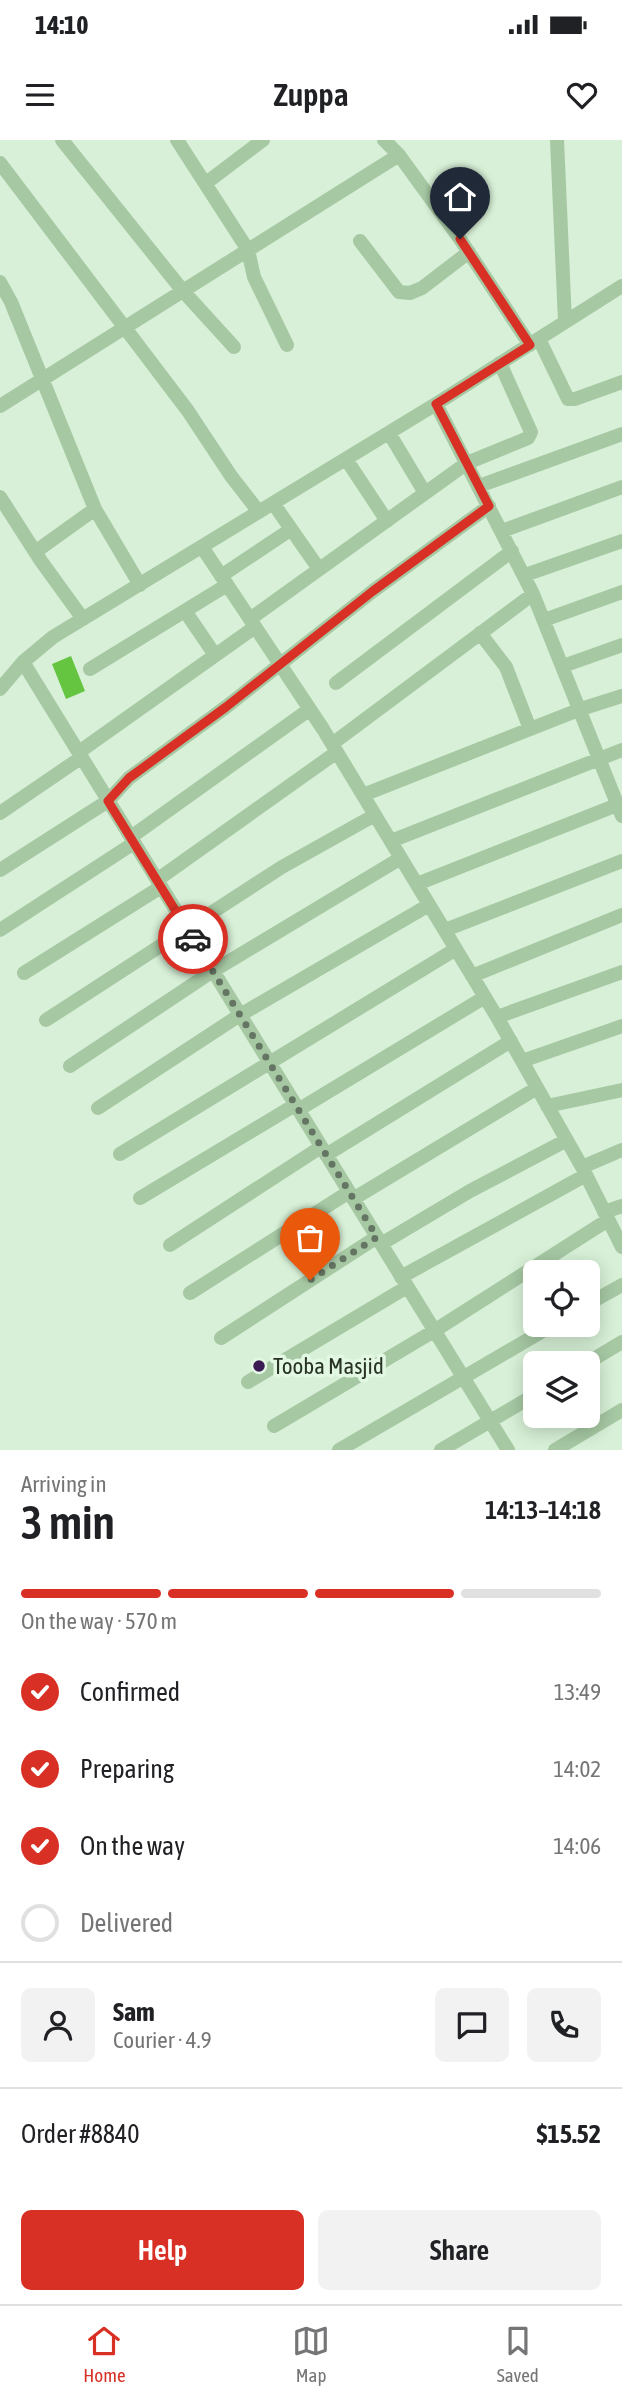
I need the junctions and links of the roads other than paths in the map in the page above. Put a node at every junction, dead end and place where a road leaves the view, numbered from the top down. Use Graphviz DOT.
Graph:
graph roads {
  1 [pos="62,140"];
  2 [pos="177,140"];
  3 [pos="263,140"];
  4 [pos="384,140"];
  5 [pos="557,140"];
  6 [pos="398,155"];
  7 [pos="0,163"];
  8 [pos="206,183"];
  9 [pos="360,241"];
  10 [pos="248,250"];
  11 [pos="469,252"];
  12 [pos="0,282"];
  13 [pos="622,286"];
  14 [pos="183,292"];
  15 [pos="565,322"];
  16 [pos="125,328"];
  17 [pos="534,342"];
  18 [pos="287,345"];
  19 [pos="234,347"];
  20 [pos="500,363"];
  21 [pos="43,380"];
  22 [pos="622,382"];
  23 [pos="436,404"];
  24 [pos="0,407"];
  25 [pos="389,433"];
  26 [pos="622,434"];
  27 [pos="346,459"];
  28 [pos="467,463"];
  29 [pos="479,486"];
  30 [pos="622,487"];
  31 [pos="425,493"];
  32 [pos="0,497"];
  33 [pos="273,503"];
  34 [pos="489,506"];
  35 [pos="95,509"];
  36 [pos="259,512"];
  37 [pos="387,521"];
  38 [pos="290,530"];
  39 [pos="502,530"];
  40 [pos="622,541"];
  41 [pos="202,547"];
  42 [pos="512,551"];
  43 [pos="35,552"];
  44 [pos="319,569"];
  45 [pos="525,575"];
  46 [pos="224,580"];
  47 [pos="140,585"];
  48 [pos="622,592"];
  49 [pos="533,594"];
  50 [pos="185,611"];
  51 [pos="83,619"];
  52 [pos="544,620"];
  53 [pos="252,623"];
  54 [pos="480,633"];
  55 [pos="622,645"];
  56 [pos="215,655"];
  57 [pos="23,662"];
  58 [pos="279,663"];
  59 [pos="563,666"];
  60 [pos="90,669"];
  61 [pos="336,683"];
  62 [pos="0,689"];
  63 [pos="622,696"];
  64 [pos="310,709"];
  65 [pos="581,709"];
  66 [pos="530,729"];
  67 [pos="335,748"];
  68 [pos="622,750"];
  69 [pos="80,755"];
  70 [pos="599,757"];
  71 [pos="363,795"];
  72 [pos="108,801"];
  73 [pos="619,806"];
  74 [pos="0,813"];
  75 [pos="375,815"];
  76 [pos="133,840"];
  77 [pos="391,841"];
  78 [pos="401,858"];
  79 [pos="622,861"];
  80 [pos="0,870"];
  81 [pos="159,883"];
  82 [pos="417,884"];
  83 [pos="429,905"];
  84 [pos="622,915"];
  85 [pos="187,929"];
  86 [pos="0,930"];
  87 [pos="445,930"];
  88 [pos="456,949"];
  89 [pos="213,971"];
  90 [pos="622,972"];
  91 [pos="24,973"];
  92 [pos="472,976"];
  93 [pos="485,997"];
  94 [pos="240,1015"];
  95 [pos="497,1017"];
  96 [pos="46,1020"];
  97 [pos="622,1027"];
  98 [pos="511,1041"];
  99 [pos="522,1061"];
  100 [pos="269,1062"];
  101 [pos="70,1066"];
  102 [pos="537,1088"];
  103 [pos="622,1090"];
  104 [pos="547,1106"];
  105 [pos="297,1107"];
  106 [pos="99,1108"];
  107 [pos="567,1140"];
  108 [pos="622,1150"];
  109 [pos="324,1151"];
  110 [pos="120,1154"];
  111 [pos="584,1171"];
  112 [pos="351,1195"];
  113 [pos="140,1198"];
  114 [pos="622,1206"];
  115 [pos="606,1216"];
  116 [pos="379,1241"];
  117 [pos="170,1245"];
  118 [pos="622,1247"];
  119 [pos="404,1282"];
  120 [pos="622,1285"];
  121 [pos="190,1293"];
  122 [pos="600,1297"];
  123 [pos="434,1331"];
  124 [pos="532,1337"];
  125 [pos="221,1338"];
  126 [pos="622,1342"];
  127 [pos="600,1355"];
  128 [pos="463,1377"];
  129 [pos="248,1382"];
  130 [pos="523,1402"];
  131 [pos="622,1410"];
  132 [pos="490,1421"];
  133 [pos="274,1426"];
  134 [pos="339,1450"];
  135 [pos="441,1450"];
  136 [pos="508,1450"];
  137 [pos="555,1450"];
  1 -- 14 [label="street"];
  2 -- 8 [label="street"];
  3 -- 8 [label="street"];
  4 -- 6 [label="street"];
  5 -- 15 [label="street"];
  6 -- 10 [label="street"];
  6 -- 11 [label="street"];
  7 -- 16 [label="street"];
  8 -- 10 [label="street"];
  9 -- 11 [label="street"];
  10 -- 14 [label="street"];
  10 -- 18 [label="street"];
  11 -- 17 [label="street"];
  12 -- 21 [label="street"];
  13 -- 15 [label="street"];
  14 -- 16 [label="street"];
  14 -- 19 [label="street"];
  15 -- 17 [label="street"];
  16 -- 21 [label="street"];
  16 -- 36 [label="street"];
  17 -- 20 [label="street"];
  17 -- 22 [label="street"];
  20 -- 23 [label="street"];
  20 -- 28 [label="street"];
  21 -- 24 [label="street"];
  21 -- 35 [label="street"];
  23 -- 25 [label="street"];
  23 -- 28 [label="street"];
  25 -- 27 [label="street"];
  25 -- 31 [label="street"];
  26 -- 29 [label="street"];
  27 -- 33 [label="street"];
  27 -- 37 [label="street"];
  28 -- 29 [label="street"];
  28 -- 31 [label="street"];
  29 -- 34 [label="street"];
  30 -- 39 [label="street"];
  31 -- 37 [label="street"];
  32 -- 43 [label="street"];
  33 -- 36 [label="street"];
  33 -- 38 [label="street"];
  34 -- 39 [label="street"];
  34 -- 58 [label="street"];
  35 -- 43 [label="street"];
  35 -- 47 [label="street"];
  36 -- 41 [label="street"];
  37 -- 44 [label="street"];
  38 -- 44 [label="street"];
  38 -- 46 [label="street"];
  39 -- 42 [label="street"];
  40 -- 45 [label="street"];
  41 -- 46 [label="street"];
  41 -- 47 [label="street"];
  42 -- 45 [label="street"];
  42 -- 61 [label="street"];
  43 -- 51 [label="street"];
  44 -- 53 [label="street"];
  45 -- 49 [label="street"];
  46 -- 50 [label="street"];
  46 -- 53 [label="street"];
  47 -- 51 [label="street"];
  48 -- 52 [label="street"];
  49 -- 52 [label="street"];
  49 -- 54 [label="street"];
  50 -- 56 [label="street"];
  50 -- 60 [label="street"];
  51 -- 57 [label="street"];
  52 -- 59 [label="street"];
  53 -- 56 [label="street"];
  53 -- 58 [label="street"];
  54 -- 66 [label="street"];
  54 -- 67 [label="street"];
  55 -- 59 [label="street"];
  56 -- 69 [label="street"];
  57 -- 62 [label="street"];
  57 -- 69 [label="street"];
  58 -- 64 [label="street"];
  58 -- 72 [label="street"];
  59 -- 65 [label="street"];
  63 -- 65 [label="street"];
  64 -- 67 [label="street"];
  64 -- 76 [label="street"];
  65 -- 66 [label="street"];
  65 -- 70 [label="street"];
  66 -- 71 [label="street"];
  67 -- 71 [label="street"];
  67 -- 81 [label="street"];
  68 -- 70 [label="street"];
  69 -- 72 [label="street"];
  69 -- 74 [label="street"];
  70 -- 73 [label="street"];
  70 -- 77 [label="street"];
  71 -- 75 [label="street"];
  72 -- 76 [label="street"];
  72 -- 80 [label="street"];
  73 -- 82 [label="street"];
  75 -- 77 [label="street"];
  75 -- 85 [label="street"];
  76 -- 81 [label="street"];
  76 -- 86 [label="street"];
  77 -- 78 [label="street"];
  78 -- 82 [label="street"];
  78 -- 89 [label="street"];
  79 -- 87 [label="street"];
  81 -- 85 [label="street"];
  81 -- 91 [label="street"];
  82 -- 83 [label="street"];
  83 -- 87 [label="street"];
  83 -- 94 [label="street"];
  84 -- 92 [label="street"];
  85 -- 89 [label="street"];
  85 -- 96 [label="street"];
  87 -- 88 [label="street"];
  88 -- 92 [label="street"];
  88 -- 100 [label="street"];
  89 -- 94 [label="street"];
  89 -- 101 [label="street"];
  90 -- 95 [label="street"];
  92 -- 93 [label="street"];
  93 -- 95 [label="street"];
  93 -- 105 [label="street"];
  94 -- 100 [label="street"];
  94 -- 106 [label="street"];
  95 -- 98 [label="street"];
  97 -- 99 [label="street"];
  98 -- 99 [label="street"];
  98 -- 109 [label="street"];
  99 -- 102 [label="street"];
  100 -- 105 [label="street"];
  100 -- 110 [label="street"];
  102 -- 104 [label="street"];
  102 -- 112 [label="street"];
  103 -- 104 [label="street"];
  104 -- 107 [label="street"];
  105 -- 109 [label="street"];
  105 -- 113 [label="street"];
  107 -- 111 [label="street"];
  107 -- 116 [label="street"];
  108 -- 111 [label="street"];
  109 -- 112 [label="street"];
  109 -- 117 [label="street"];
  111 -- 115 [label="street"];
  111 -- 119 [label="street"];
  112 -- 116 [label="street"];
  112 -- 121 [label="street"];
  114 -- 115 [label="street"];
  115 -- 118 [label="street"];
  115 -- 123 [label="street"];
  116 -- 119 [label="street"];
  116 -- 125 [label="street"];
  119 -- 123 [label="street"];
  119 -- 129 [label="street"];
  120 -- 122 [label="street"];
  123 -- 128 [label="street"];
  123 -- 133 [label="street"];
  124 -- 128 [label="street"];
  126 -- 127 [label="street"];
  128 -- 132 [label="street"];
  128 -- 134 [label="street"];
  130 -- 132 [label="street"];
  131 -- 137 [label="street"];
  132 -- 135 [label="street"];
  132 -- 136 [label="street"];
}
